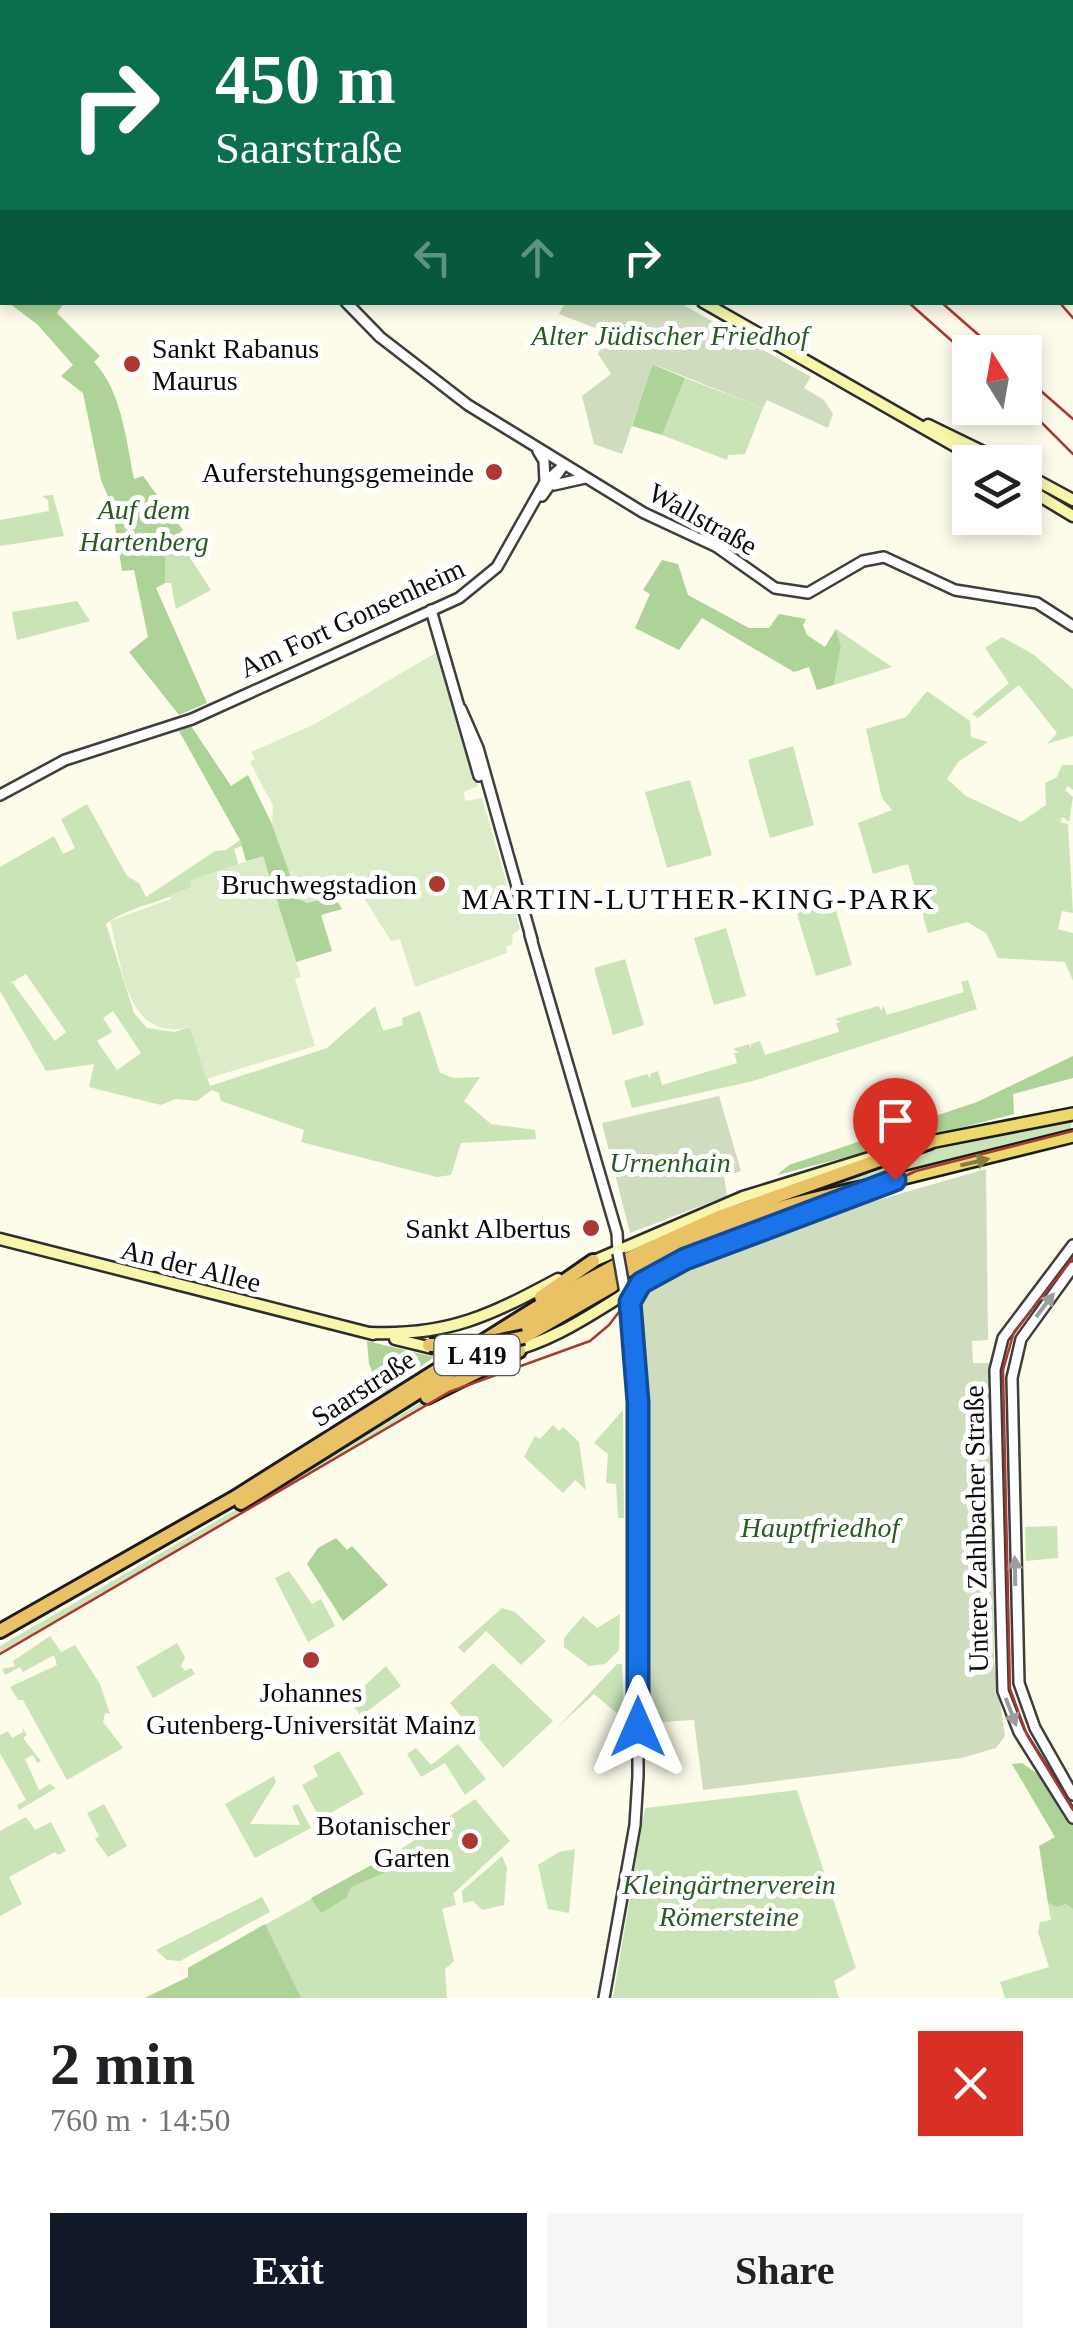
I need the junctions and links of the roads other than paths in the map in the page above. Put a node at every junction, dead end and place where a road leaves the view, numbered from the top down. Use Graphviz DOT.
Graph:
graph roads {
  1 [pos="349,305"];
  2 [pos="708,305"];
  3 [pos="917,422"];
  4 [pos="954,445"];
  5 [pos="960,445"];
  6 [pos="537,448"];
  7 [pos="564,465"];
  8 [pos="586,478"];
  9 [pos="1042,483"];
  10 [pos="548,484"];
  11 [pos="1042,497"];
  12 [pos="1073,500"];
  13 [pos="1073,516"];
  14 [pos="431,610"];
  15 [pos="1073,626"];
  16 [pos="0,795"];
  17 [pos="1073,1114"];
  18 [pos="1073,1136"];
  19 [pos="930,1142"];
  20 [pos="895,1180"];
  21 [pos="880,1184"];
  22 [pos="611,1218"];
  23 [pos="617,1233"];
  24 [pos="0,1239"];
  25 [pos="638,1240"];
  26 [pos="1073,1245"];
  27 [pos="618,1251"];
  28 [pos="593,1261"];
  29 [pos="639,1265"];
  30 [pos="1073,1268"];
  31 [pos="641,1283"];
  32 [pos="624,1290"];
  33 [pos="602,1308"];
  34 [pos="628,1312"];
  35 [pos="371,1334"];
  36 [pos="521,1344"];
  37 [pos="426,1345"];
  38 [pos="402,1392"];
  39 [pos="321,1455"];
  40 [pos="0,1631"];
  41 [pos="0,1641"];
  42 [pos="1073,1795"];
  43 [pos="1073,1818"];
  44 [pos="604,1998"];
  1 -- 6 [label="street, Wallstraße"];
  2 -- 3 [label="main road"];
  3 -- 4 [label="main road"];
  3 -- 5 [label="main road"];
  6 -- 7 [label="street, Wallstraße"];
  6 -- 10 [label="street"];
  7 -- 8 [label="street, Wallstraße"];
  7 -- 10 [label="street, Am Fort Gonsenheim"];
  8 -- 10 [label="street"];
  8 -- 15 [label="street, Wallstraße"];
  9 -- 12 [label="main road"];
  10 -- 14 [label="street, Am Fort Gonsenheim"];
  11 -- 13 [label="main road"];
  14 -- 16 [label="street, Am Fort Gonsenheim"];
  14 -- 22 [label="street"];
  17 -- 19 [label="main road, Saarstraße / L 419"];
  20 -- 18 [label="main road, Saarstraße / L 419, one-way"];
  19 -- 25 [label="main road, Saarstraße"];
  19 -- 38 [label="highway, Saarstraße / L 419"];
  20 -- 21 [label="main road, Saarstraße / L 419"];
  20 -- 31 [label="main road, Saarstraße"];
  21 -- 29 [label="highway, Saarstraße / L 419"];
  22 -- 23 [label="street"];
  22 -- 27 [label="street"];
  23 -- 25 [label="street"];
  23 -- 27 [label="street"];
  24 -- 35 [label="main road, An der Allee"];
  25 -- 27 [label="main road, Saarstraße"];
  26 -- 43 [label="street, Untere Zahlbacher Straße, one-way"];
  27 -- 28 [label="main road, Saarstraße"];
  27 -- 32 [label="street, bridge"];
  28 -- 35 [label="main road, Saarstraße"];
  28 -- 38 [label="highway, L 419"];
  29 -- 36 [label="highway"];
  29 -- 39 [label="highway, Saarstraße / L 419"];
  42 -- 30 [label="street, Untere Zahlbacher Straße, one-way"];
  31 -- 32 [label="main road, Saarstraße"];
  31 -- 34 [label="street"];
  32 -- 33 [label="main road, Saarstraße"];
  32 -- 34 [label="street"];
  33 -- 34 [label="street"];
  33 -- 36 [label="main road, Saarstraße"];
  34 -- 44 [label="street"];
  35 -- 37 [label="main road"];
  36 -- 37 [label="highway, bridge"];
  36 -- 37 [label="main road, bridge"];
  36 -- 39 [label="highway"];
  38 -- 40 [label="highway, Saarstraße / L 419"];
  39 -- 41 [label="highway, Saarstraße / L 419"];
}
